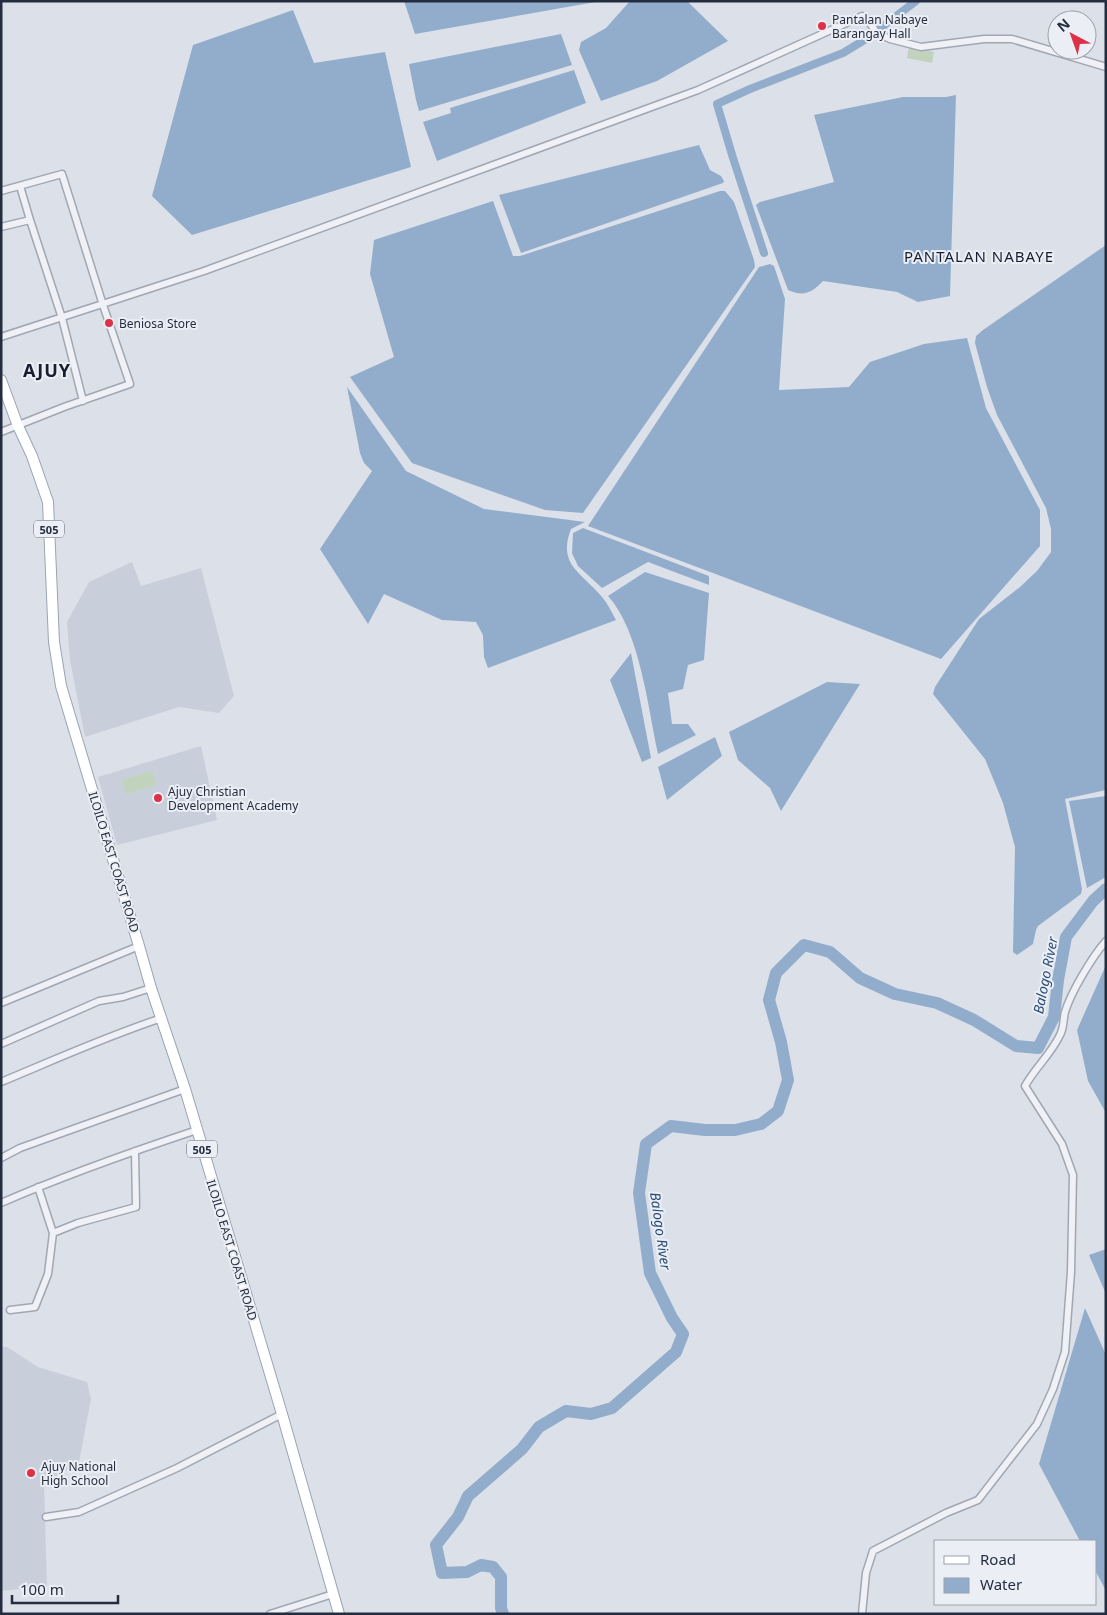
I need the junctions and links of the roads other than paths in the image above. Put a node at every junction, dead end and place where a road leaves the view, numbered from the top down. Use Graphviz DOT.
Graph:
graph roads {
  1 [pos="1106,67"];
  2 [pos="20,186"];
  3 [pos="1,192"];
  4 [pos="30,220"];
  5 [pos="1,227"];
  6 [pos="103,305"];
  7 [pos="62,318"];
  8 [pos="1,337"];
  9 [pos="1,380"];
  10 [pos="83,400"];
  11 [pos="18,426"];
  12 [pos="1,432"];
  13 [pos="1106,942"];
  14 [pos="140,946"];
  15 [pos="151,988"];
  16 [pos="1,1003"];
  17 [pos="162,1018"];
  18 [pos="1,1044"];
  19 [pos="1,1082"];
  20 [pos="185,1089"];
  21 [pos="197,1130"];
  22 [pos="135,1151"];
  23 [pos="1,1158"];
  24 [pos="38,1187"];
  25 [pos="1,1203"];
  26 [pos="53,1233"];
  27 [pos="10,1310"];
  28 [pos="282,1414"];
  29 [pos="46,1517"];
  30 [pos="333,1594"];
  31 [pos="270,1614"];
  32 [pos="339,1614"];
  33 [pos="862,1614"];
  1 -- 6 [label="street"];
  2 -- 3 [label="street"];
  2 -- 4 [label="street"];
  2 -- 6 [label="street"];
  4 -- 5 [label="street"];
  4 -- 7 [label="street"];
  6 -- 7 [label="street"];
  6 -- 10 [label="street"];
  7 -- 8 [label="street"];
  7 -- 10 [label="street"];
  9 -- 11 [label="main road, 505"];
  10 -- 11 [label="street"];
  11 -- 12 [label="street"];
  11 -- 14 [label="main road, ILOILO EAST COAST ROAD / 505"];
  13 -- 33 [label="street"];
  14 -- 15 [label="main road, ILOILO EAST COAST ROAD / 505"];
  14 -- 16 [label="street"];
  15 -- 17 [label="main road, ILOILO EAST COAST ROAD / 505"];
  15 -- 18 [label="street"];
  17 -- 19 [label="street"];
  17 -- 20 [label="main road, ILOILO EAST COAST ROAD / 505"];
  20 -- 21 [label="main road, ILOILO EAST COAST ROAD / 505"];
  20 -- 23 [label="street"];
  21 -- 22 [label="street"];
  21 -- 28 [label="main road, ILOILO EAST COAST ROAD / 505"];
  22 -- 24 [label="street"];
  22 -- 26 [label="street"];
  24 -- 25 [label="street"];
  24 -- 26 [label="street"];
  26 -- 27 [label="street"];
  28 -- 29 [label="street"];
  28 -- 30 [label="main road, ILOILO EAST COAST ROAD / 505"];
  30 -- 31 [label="street"];
  30 -- 32 [label="main road, ILOILO EAST COAST ROAD / 505"];
}
